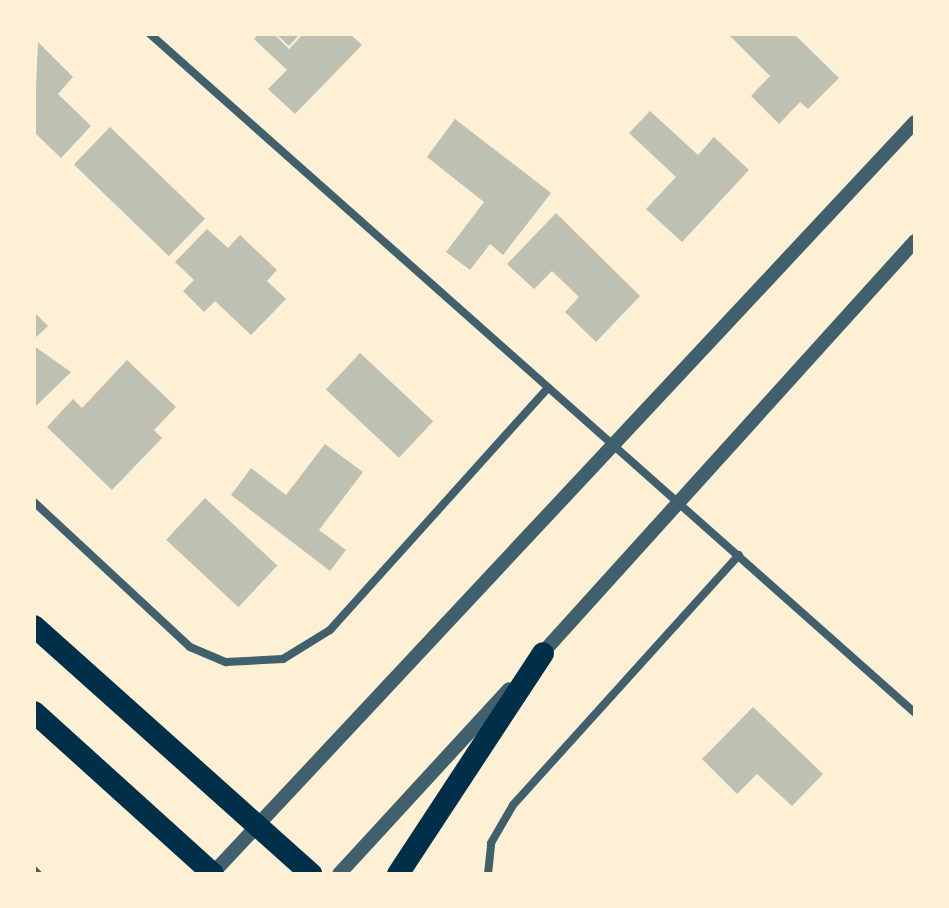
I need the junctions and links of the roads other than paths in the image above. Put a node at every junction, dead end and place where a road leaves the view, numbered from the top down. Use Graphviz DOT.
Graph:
graph roads {
  1 [pos="150,34"];
  2 [pos="915,122"];
  3 [pos="915,241"];
  4 [pos="548,388"];
  5 [pos="613,445"];
  6 [pos="34,502"];
  7 [pos="680,504"];
  8 [pos="739,555"];
  9 [pos="34,626"];
  10 [pos="543,653"];
  11 [pos="34,712"];
  12 [pos="915,713"];
  13 [pos="259,824"];
  14 [pos="212,874"];
  15 [pos="311,874"];
  16 [pos="339,874"];
  17 [pos="398,874"];
  18 [pos="488,874"];
  1 -- 4 [label="street"];
  2 -- 5 [label="street"];
  3 -- 7 [label="street"];
  4 -- 5 [label="street"];
  4 -- 6 [label="street"];
  5 -- 7 [label="street"];
  5 -- 13 [label="street"];
  7 -- 8 [label="street"];
  7 -- 10 [label="street"];
  8 -- 12 [label="street"];
  8 -- 18 [label="street"];
  9 -- 13 [label="highway"];
  10 -- 16 [label="street"];
  10 -- 17 [label="highway"];
  11 -- 14 [label="highway"];
  13 -- 14 [label="street"];
  13 -- 15 [label="highway"];
}
